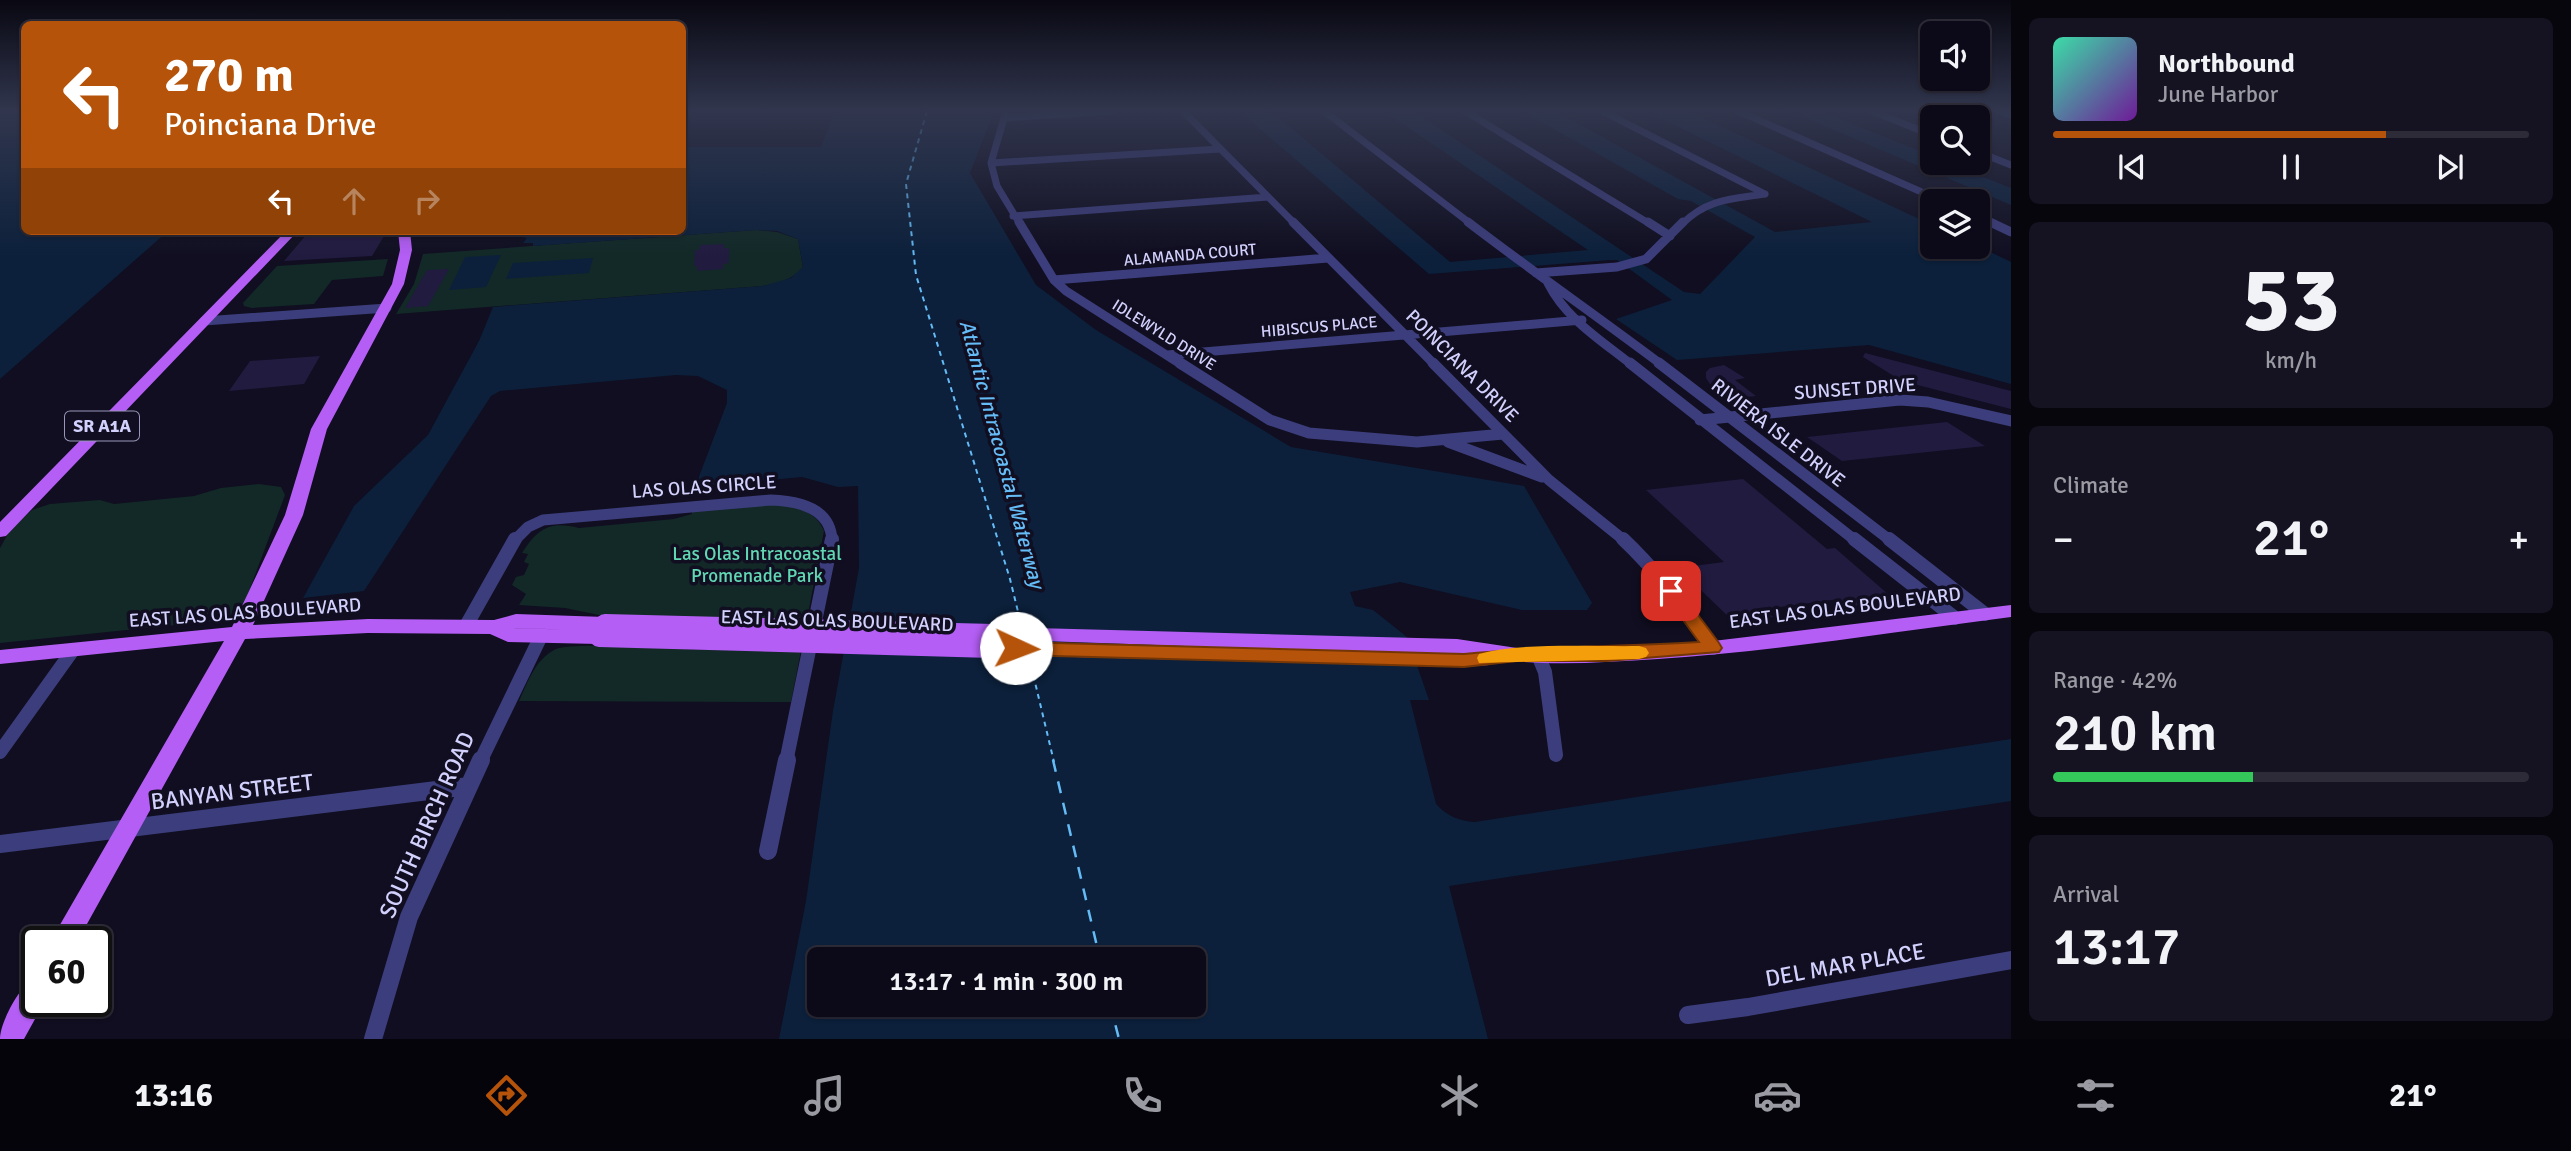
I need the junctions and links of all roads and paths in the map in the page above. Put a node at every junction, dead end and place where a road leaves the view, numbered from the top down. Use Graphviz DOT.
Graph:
graph roads {
  1 [pos="992,159"];
  2 [pos="1048,159"];
  3 [pos="1230,159"];
  4 [pos="1388,159"];
  5 [pos="1545,159"];
  6 [pos="1697,159"];
  7 [pos="1848,159"];
  8 [pos="991,163"];
  9 [pos="1920,191"];
  10 [pos="1268,197"];
  11 [pos="1725,200"];
  12 [pos="1697,209"];
  13 [pos="1013,216"];
  14 [pos="1990,222"];
  15 [pos="2011,232"];
  16 [pos="288,235"];
  17 [pos="404,235"];
  18 [pos="1670,236"];
  19 [pos="1328,258"];
  20 [pos="1534,271"];
  21 [pos="1054,280"];
  22 [pos="1547,283"];
  23 [pos="387,308"];
  24 [pos="1599,318"];
  25 [pos="1577,320"];
  26 [pos="204,321"];
  27 [pos="1403,335"];
  28 [pos="1167,355"];
  29 [pos="1730,416"];
  30 [pos="1700,420"];
  31 [pos="2011,421"];
  32 [pos="1503,434"];
  33 [pos="1443,441"];
  34 [pos="1549,480"];
  35 [pos="0,532"];
  36 [pos="2011,611"];
  37 [pos="1985,614"];
  38 [pos="1955,618"];
  39 [pos="466,626"];
  40 [pos="494,627"];
  41 [pos="602,631"];
  42 [pos="239,633"];
  43 [pos="541,636"];
  44 [pos="1713,648"];
  45 [pos="73,650"];
  46 [pos="1528,655"];
  47 [pos="0,657"];
  48 [pos="0,752"];
  49 [pos="1556,755"];
  50 [pos="469,786"];
  51 [pos="127,828"];
  52 [pos="0,844"];
  53 [pos="768,851"];
  54 [pos="72,926"];
  55 [pos="2011,960"];
  56 [pos="1688,1015"];
  57 [pos="21,1017"];
  58 [pos="9,1039"];
  59 [pos="372,1039"];
  1 -- 8 [label="street"];
  2 -- 8 [label="street"];
  3 -- 10 [label="street, POINCIANA DRIVE"];
  4 -- 20 [label="street, RIVIERA ISLE DRIVE"];
  5 -- 18 [label="street"];
  6 -- 11 [label="street"];
  7 -- 9 [label="street"];
  8 -- 13 [label="street, IDLEWYLD DRIVE"];
  10 -- 13 [label="street"];
  10 -- 19 [label="street, POINCIANA DRIVE"];
  11 -- 12 [label="street"];
  12 -- 18 [label="street"];
  13 -- 21 [label="street, IDLEWYLD DRIVE"];
  14 -- 15 [label="street"];
  16 -- 26 [label="main road, SR A1A"];
  17 -- 23 [label="main road"];
  18 -- 20 [label="street"];
  19 -- 21 [label="street, ALAMANDA COURT"];
  19 -- 27 [label="street, POINCIANA DRIVE"];
  20 -- 22 [label="street, RIVIERA ISLE DRIVE"];
  21 -- 28 [label="street, IDLEWYLD DRIVE"];
  22 -- 24 [label="street, RIVIERA ISLE DRIVE"];
  22 -- 25 [label="street, RIVIERA ISLE DRIVE"];
  23 -- 26 [label="street"];
  23 -- 42 [label="main road"];
  24 -- 25 [label="street, HIBISCUS PLACE"];
  24 -- 29 [label="street, RIVIERA ISLE DRIVE"];
  25 -- 27 [label="street, HIBISCUS PLACE"];
  25 -- 30 [label="street, RIVIERA ISLE DRIVE"];
  26 -- 35 [label="main road, SR A1A"];
  27 -- 28 [label="street, HIBISCUS PLACE"];
  27 -- 32 [label="street, POINCIANA DRIVE"];
  28 -- 33 [label="street, IDLEWYLD DRIVE"];
  29 -- 30 [label="street, SUNSET DRIVE"];
  29 -- 31 [label="street, SUNSET DRIVE"];
  29 -- 37 [label="street, RIVIERA ISLE DRIVE"];
  30 -- 38 [label="street, RIVIERA ISLE DRIVE"];
  32 -- 33 [label="street, IDLEWYLD DRIVE"];
  32 -- 34 [label="street, POINCIANA DRIVE"];
  33 -- 34 [label="street, IDLEWYLD DRIVE"];
  34 -- 44 [label="street, POINCIANA DRIVE"];
  36 -- 37 [label="main road, EAST LAS OLAS BOULEVARD"];
  37 -- 38 [label="main road, EAST LAS OLAS BOULEVARD"];
  38 -- 44 [label="main road, EAST LAS OLAS BOULEVARD"];
  39 -- 40 [label="main road, EAST LAS OLAS BOULEVARD"];
  39 -- 42 [label="main road, EAST LAS OLAS BOULEVARD"];
  39 -- 53 [label="street, LAS OLAS CIRCLE"];
  40 -- 41 [label="main road, EAST LAS OLAS BOULEVARD"];
  40 -- 43 [label="main road, EAST LAS OLAS BOULEVARD"];
  41 -- 43 [label="main road, EAST LAS OLAS BOULEVARD"];
  41 -- 46 [label="main road, EAST LAS OLAS BOULEVARD, bridge"];
  42 -- 45 [label="main road, EAST LAS OLAS BOULEVARD"];
  42 -- 51 [label="main road"];
  43 -- 50 [label="street, SOUTH BIRCH ROAD"];
  44 -- 46 [label="main road, EAST LAS OLAS BOULEVARD"];
  45 -- 47 [label="main road, EAST LAS OLAS BOULEVARD"];
  45 -- 48 [label="street"];
  46 -- 49 [label="street"];
  50 -- 51 [label="street, BANYAN STREET"];
  50 -- 59 [label="street, SOUTH BIRCH ROAD"];
  51 -- 52 [label="street, BANYAN STREET"];
  51 -- 54 [label="main road"];
  55 -- 56 [label="street, DEL MAR PLACE"];
  57 -- 58 [label="main road"];
}
